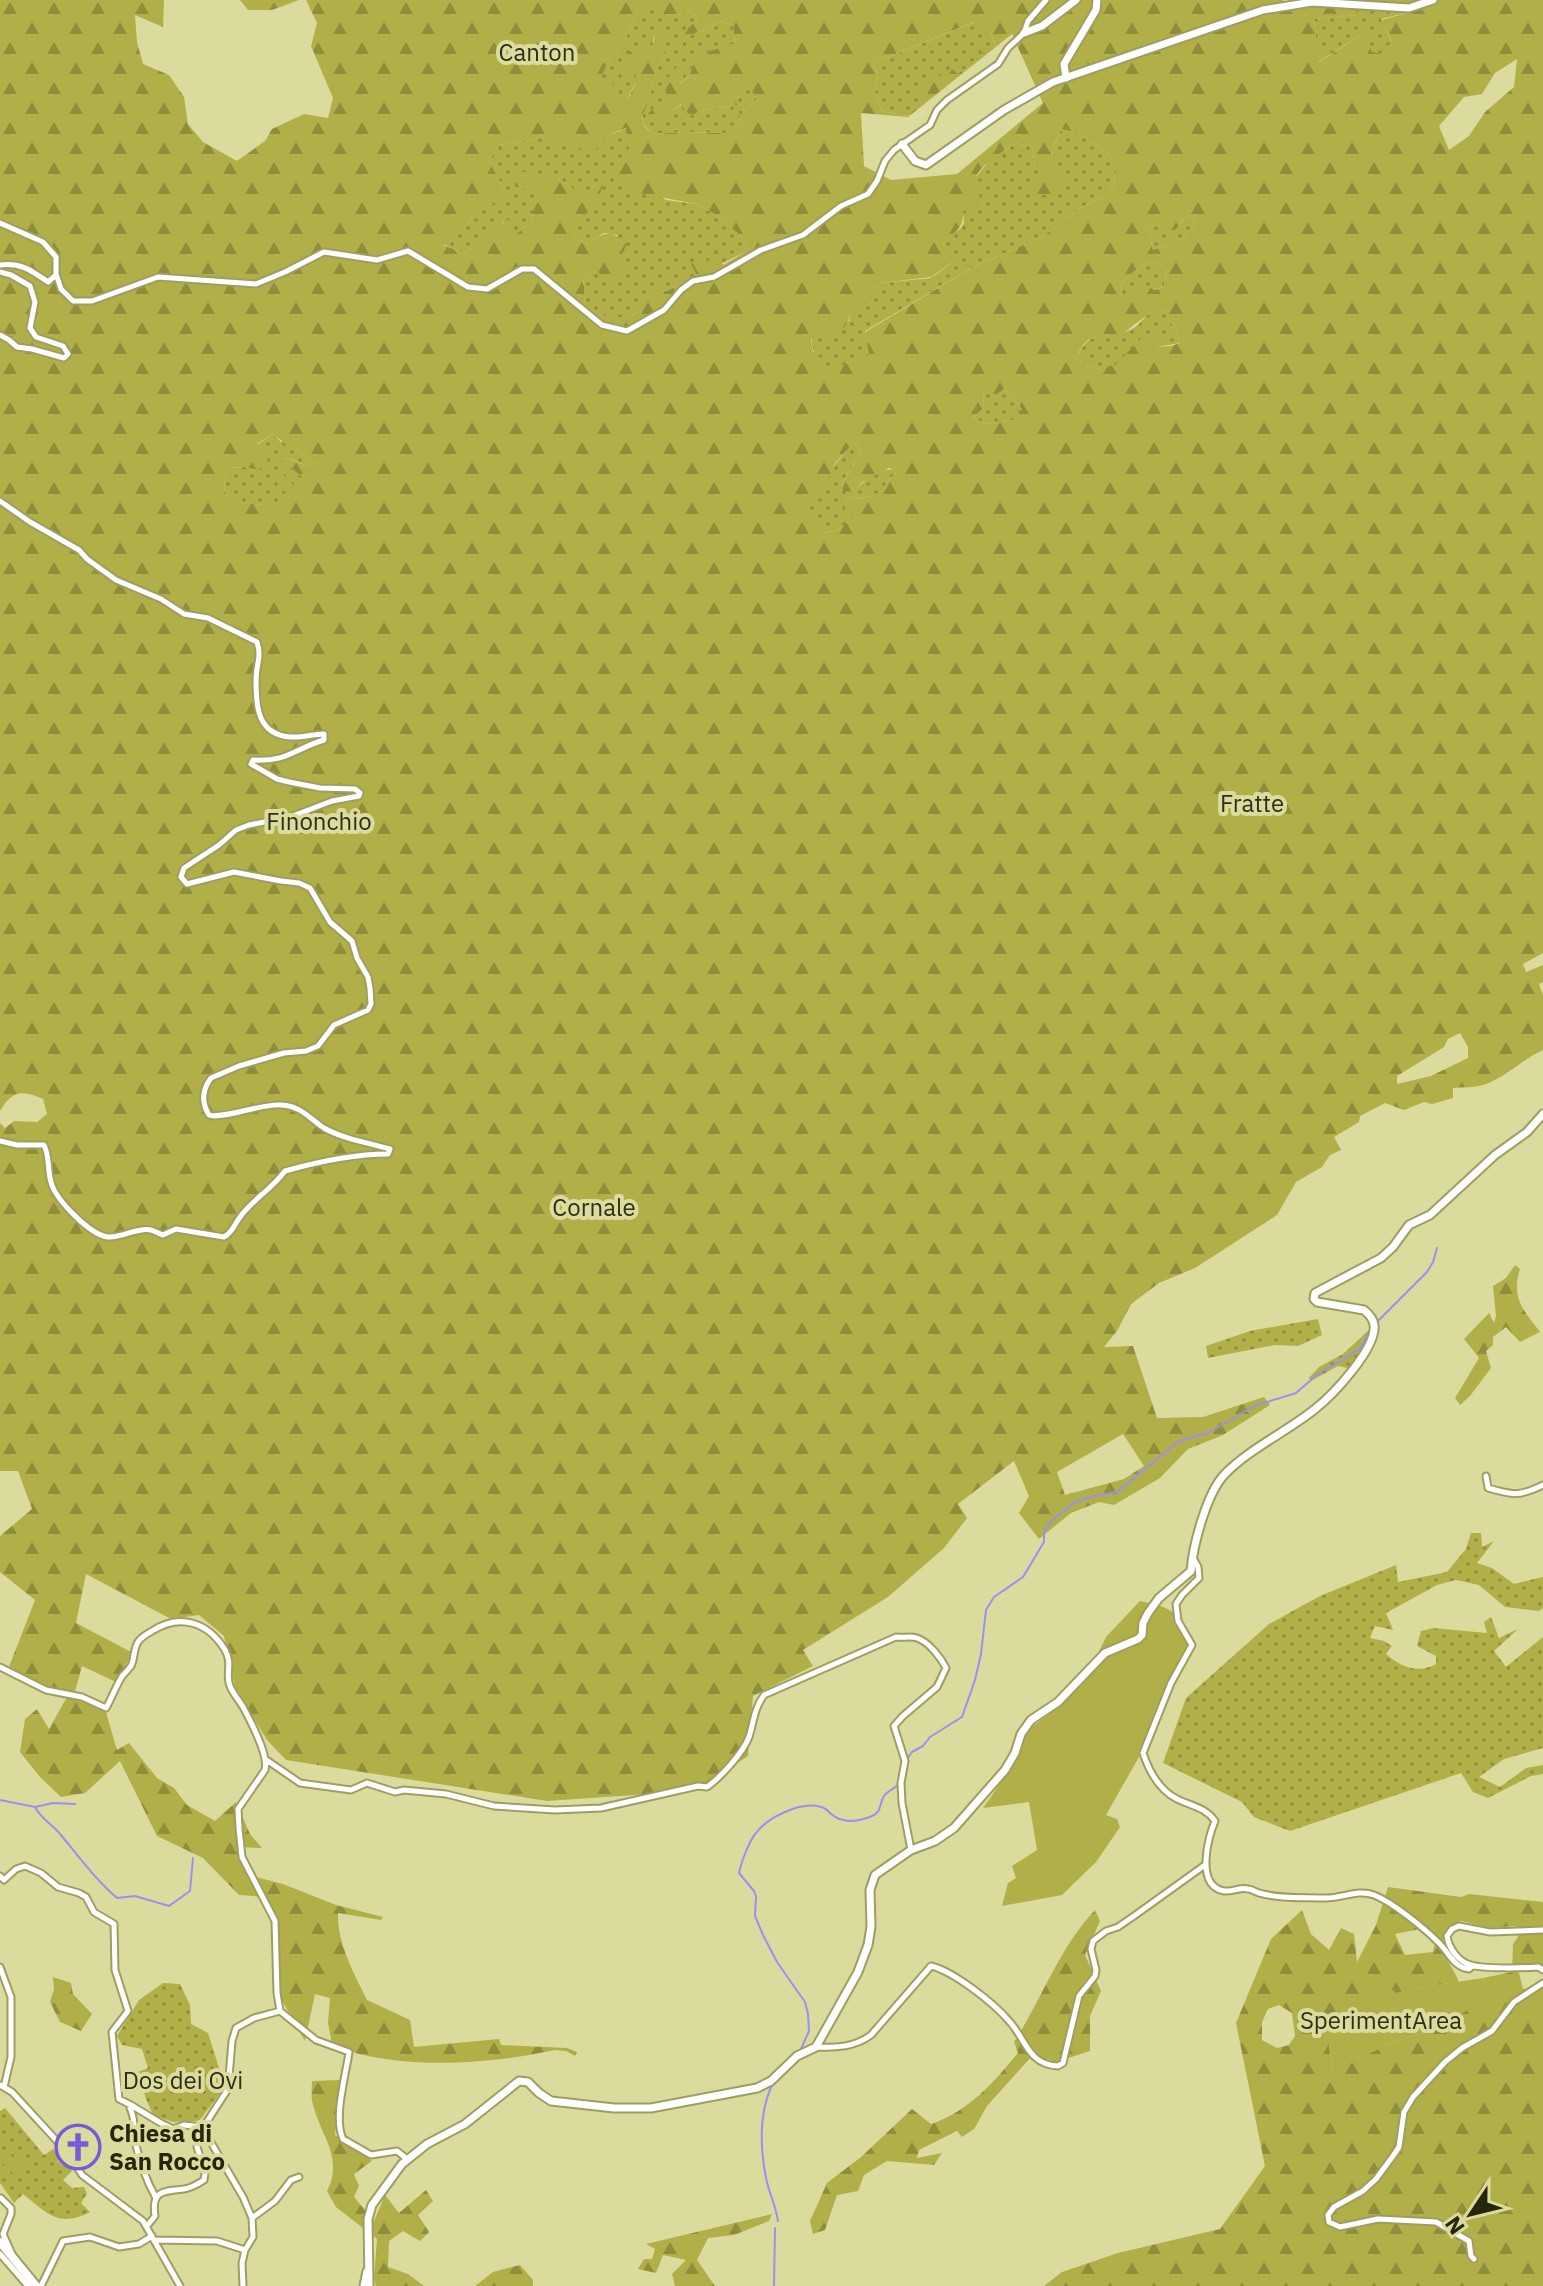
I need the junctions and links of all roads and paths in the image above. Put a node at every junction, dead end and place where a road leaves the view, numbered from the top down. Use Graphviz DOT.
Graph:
graph roads {
  1 [pos="1046,0"];
  2 [pos="1076,0"];
  3 [pos="1097,0"];
  4 [pos="1433,0"];
  5 [pos="1024,33"];
  6 [pos="1066,78"];
  7 [pos="902,144"];
  8 [pos="0,223"];
  9 [pos="0,265"];
  10 [pos="0,272"];
  11 [pos="56,274"];
  12 [pos="0,335"];
  13 [pos="0,501"];
  14 [pos="1543,1114"];
  15 [pos="0,1141"];
  16 [pos="1486,1476"];
  17 [pos="1543,1485"];
  18 [pos="1192,1557"];
  19 [pos="0,1667"];
  20 [pos="265,1759"];
  21 [pos="911,1850"];
  22 [pos="1205,1865"];
  23 [pos="0,1876"];
  24 [pos="1543,1930"];
  25 [pos="1472,1966"];
  26 [pos="0,1967"];
  27 [pos="1543,1970"];
  28 [pos="1543,1983"];
  29 [pos="280,2011"];
  30 [pos="816,2047"];
  31 [pos="2,2086"];
  32 [pos="131,2105"];
  33 [pos="202,2127"];
  34 [pos="407,2159"];
  35 [pos="299,2177"];
  36 [pos="0,2196"];
  37 [pos="156,2198"];
  38 [pos="252,2218"];
  39 [pos="147,2226"];
  40 [pos="153,2238"];
  41 [pos="0,2242"];
  42 [pos="245,2250"];
  43 [pos="0,2254"];
  44 [pos="13,2259"];
  45 [pos="1474,2259"];
  46 [pos="28,2286"];
  47 [pos="38,2286"];
  48 [pos="180,2286"];
  49 [pos="243,2286"];
  50 [pos="366,2286"];
  1 -- 5 [label="street"];
  2 -- 5 [label="street"];
  3 -- 6 [label="street"];
  4 -- 6 [label="street"];
  5 -- 7 [label="street"];
  6 -- 7 [label="street"];
  7 -- 11 [label="street"];
  8 -- 11 [label="street"];
  9 -- 11 [label="street"];
  10 -- 12 [label="street"];
  13 -- 15 [label="street"];
  14 -- 18 [label="street"];
  16 -- 17 [label="street"];
  18 -- 21 [label="street"];
  18 -- 22 [label="street"];
  19 -- 20 [label="street"];
  20 -- 21 [label="street"];
  20 -- 29 [label="street"];
  21 -- 30 [label="street"];
  22 -- 25 [label="street"];
  22 -- 30 [label="street"];
  23 -- 32 [label="street"];
  24 -- 25 [label="street"];
  25 -- 27 [label="street"];
  26 -- 31 [label="street"];
  28 -- 45 [label="street"];
  29 -- 33 [label="street"];
  29 -- 34 [label="street"];
  30 -- 34 [label="street"];
  31 -- 39 [label="street"];
  32 -- 33 [label="street"];
  32 -- 37 [label="street"];
  33 -- 37 [label="street"];
  33 -- 38 [label="street"];
  34 -- 50 [label="street"];
  35 -- 38 [label="street"];
  36 -- 44 [label="street"];
  37 -- 39 [label="street"];
  38 -- 42 [label="street"];
  39 -- 40 [label="street"];
  40 -- 42 [label="street"];
  40 -- 47 [label="street"];
  40 -- 48 [label="street"];
  41 -- 44 [label="main road"];
  42 -- 49 [label="street"];
  43 -- 46 [label="street"];
  44 -- 47 [label="main road"];
}
